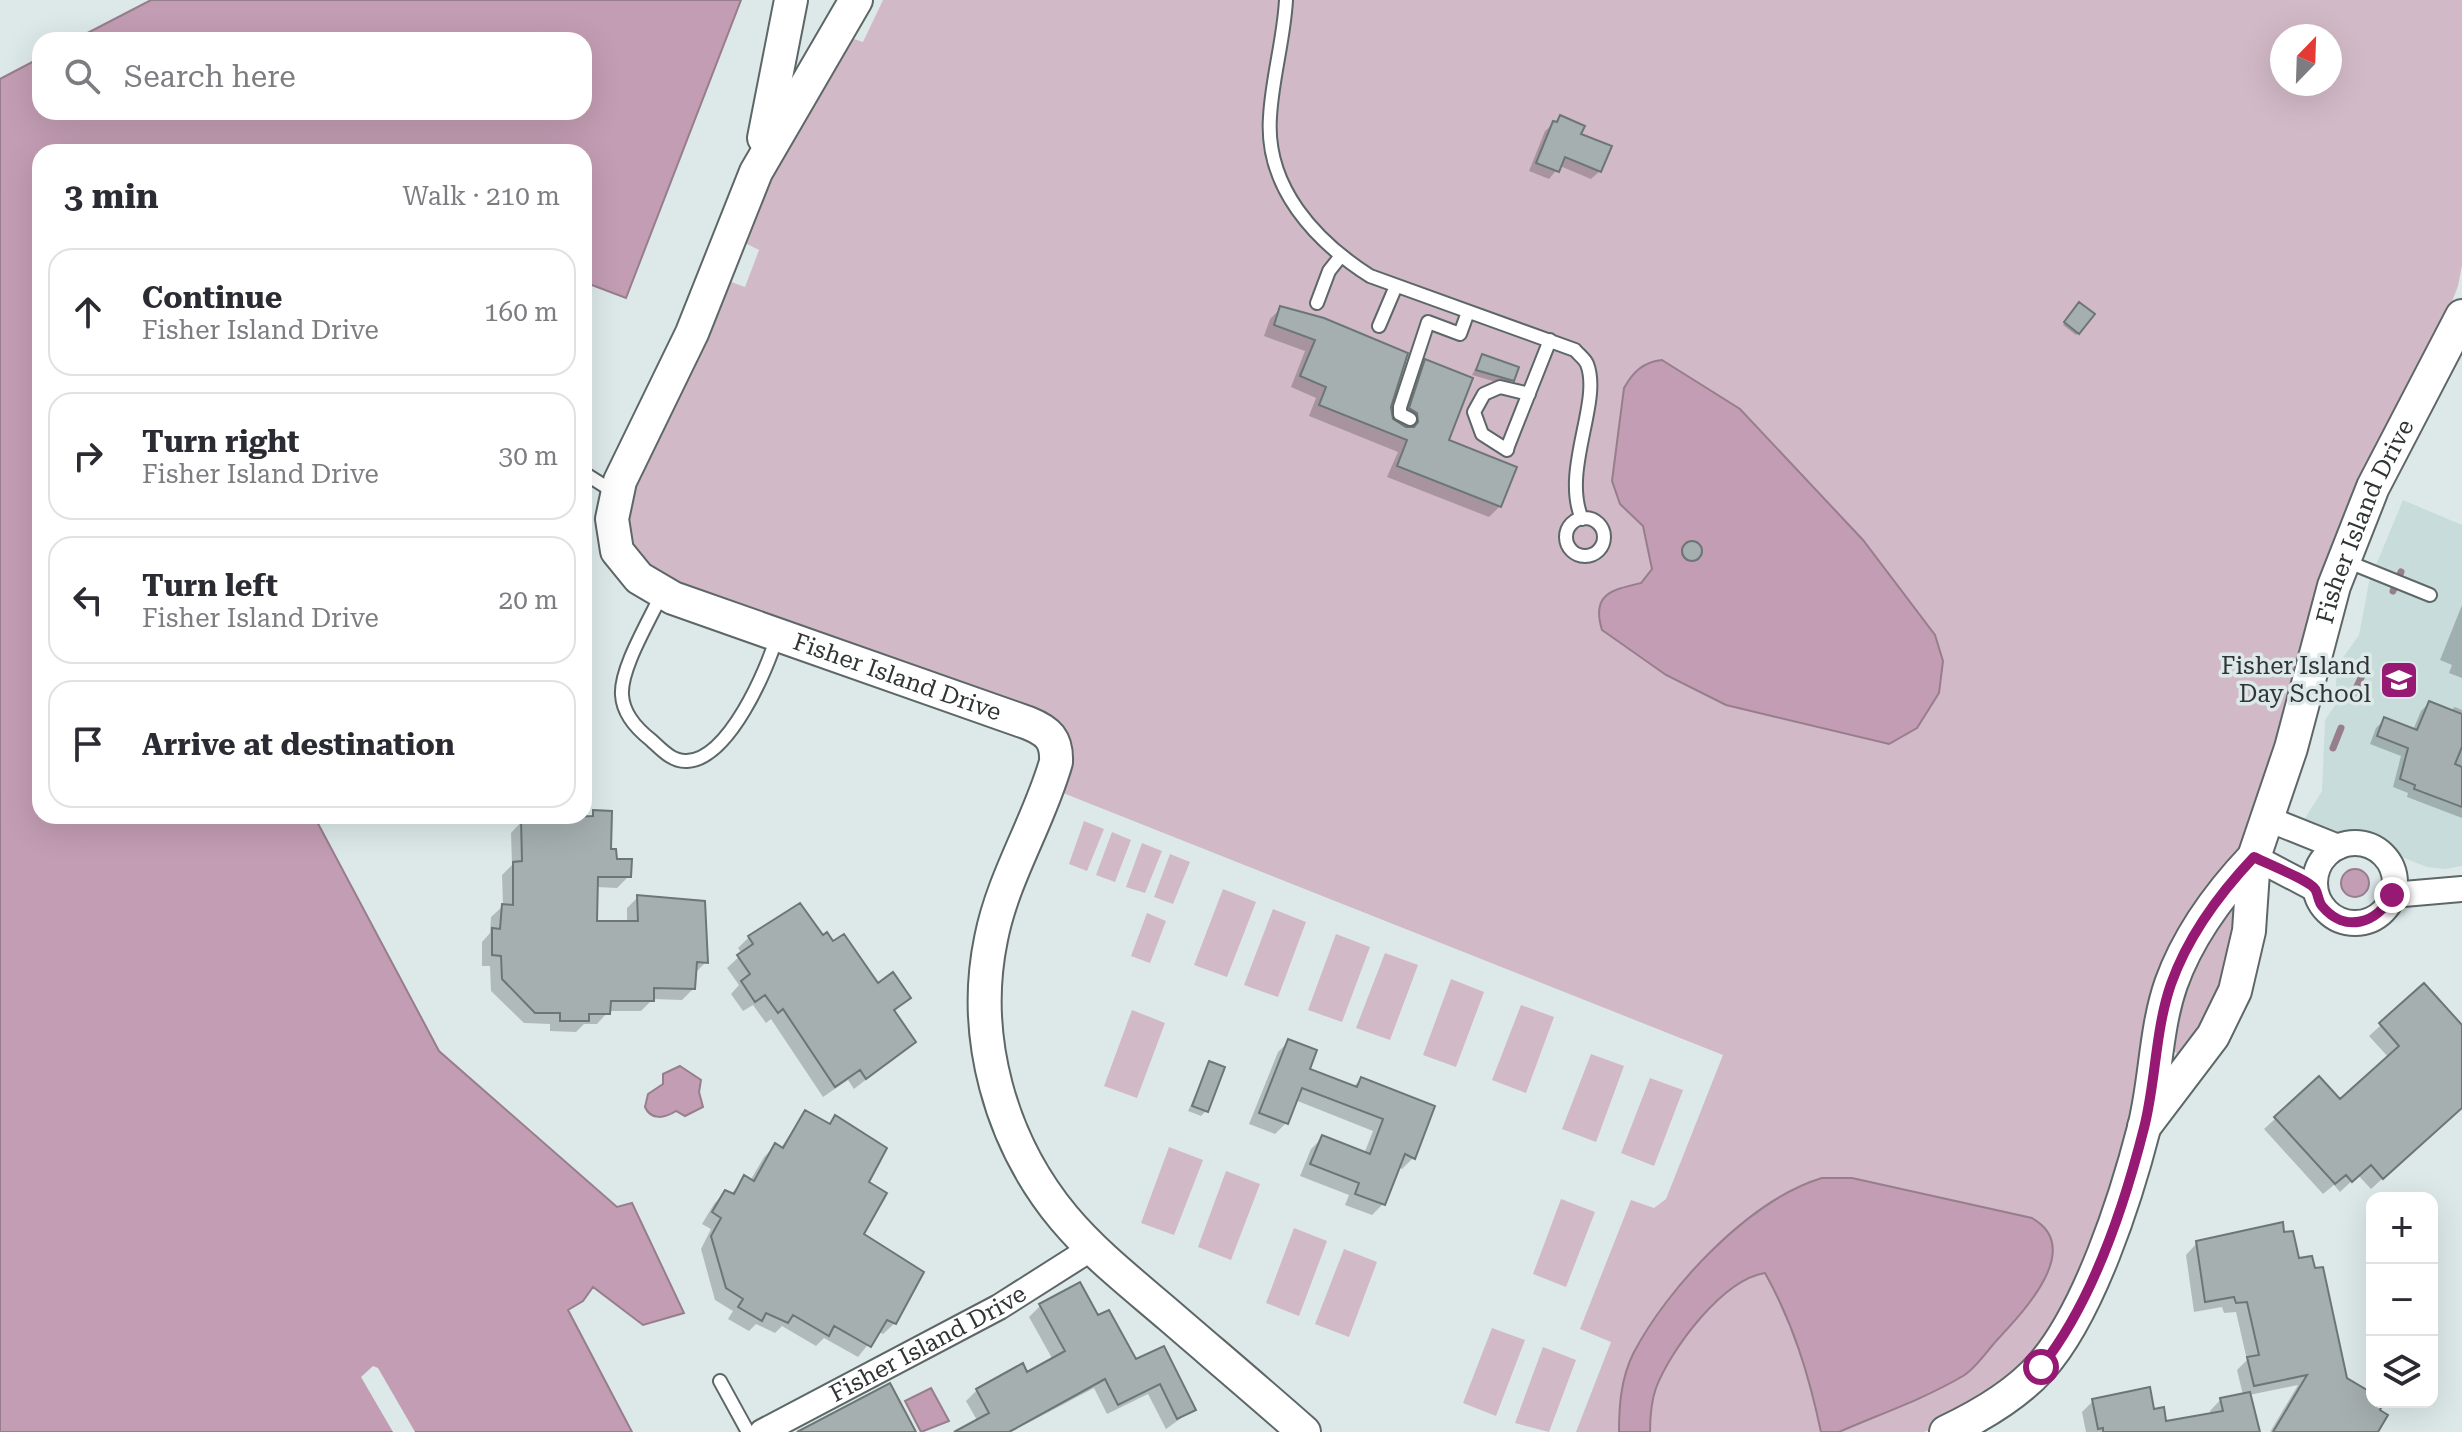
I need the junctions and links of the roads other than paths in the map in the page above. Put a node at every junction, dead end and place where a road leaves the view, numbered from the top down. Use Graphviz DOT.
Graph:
graph roads {
  1 [pos="791,0"];
  2 [pos="856,0"];
  3 [pos="1286,0"];
  4 [pos="780,61"];
  5 [pos="813,74"];
  6 [pos="756,172"];
  7 [pos="1340,257"];
  8 [pos="1396,286"];
  9 [pos="1317,303"];
  10 [pos="1468,312"];
  11 [pos="2460,312"];
  12 [pos="1379,326"];
  13 [pos="1550,340"];
  14 [pos="1529,394"];
  15 [pos="1410,419"];
  16 [pos="592,478"];
  17 [pos="617,494"];
  18 [pos="1582,519"];
  19 [pos="2343,560"];
  20 [pos="662,593"];
  21 [pos="2430,595"];
  22 [pos="778,633"];
  23 [pos="2268,819"];
  24 [pos="2338,847"];
  25 [pos="2254,857"];
  26 [pos="2315,889"];
  27 [pos="2462,889"];
  28 [pos="2392,895"];
  29 [pos="2156,1055"];
  30 [pos="2190,1068"];
  31 [pos="2144,1127"];
  32 [pos="1092,1248"];
  33 [pos="720,1381"];
  34 [pos="748,1432"];
  35 [pos="762,1432"];
  36 [pos="1304,1432"];
  37 [pos="1946,1432"];
  1 -- 4 [label="street, Fisher Island Drive"];
  2 -- 5 [label="street, Fisher Island Drive"];
  3 -- 7 [label="lane"];
  4 -- 5 [label="street"];
  4 -- 6 [label="street, Fisher Island Drive"];
  5 -- 6 [label="street, Fisher Island Drive"];
  6 -- 17 [label="street, Fisher Island Drive"];
  7 -- 8 [label="lane"];
  7 -- 9 [label="lane"];
  8 -- 10 [label="lane"];
  8 -- 12 [label="lane"];
  10 -- 13 [label="lane"];
  10 -- 15 [label="lane"];
  11 -- 19 [label="street, Fisher Island Drive"];
  13 -- 14 [label="lane"];
  13 -- 18 [label="lane"];
  14 -- 14 [label="lane"];
  16 -- 17 [label="lane"];
  17 -- 20 [label="street, Fisher Island Drive"];
  19 -- 21 [label="lane"];
  19 -- 23 [label="street, Fisher Island Drive"];
  20 -- 22 [label="street, Fisher Island Drive"];
  20 -- 22 [label="lane"];
  22 -- 32 [label="street, Fisher Island Drive"];
  23 -- 24 [label="street"];
  23 -- 25 [label="street, Fisher Island Drive"];
  24 -- 26 [label="street"];
  24 -- 28 [label="street"];
  25 -- 26 [label="street"];
  25 -- 29 [label="street, Fisher Island Drive"];
  25 -- 30 [label="street, Fisher Island Drive"];
  26 -- 28 [label="street"];
  27 -- 28 [label="street"];
  29 -- 30 [label="street"];
  29 -- 31 [label="street, Fisher Island Drive"];
  30 -- 31 [label="street, Fisher Island Drive"];
  31 -- 37 [label="street, Fisher Island Drive"];
  32 -- 35 [label="street, Fisher Island Drive"];
  32 -- 36 [label="street, Fisher Island Drive"];
  33 -- 34 [label="lane"];
}
